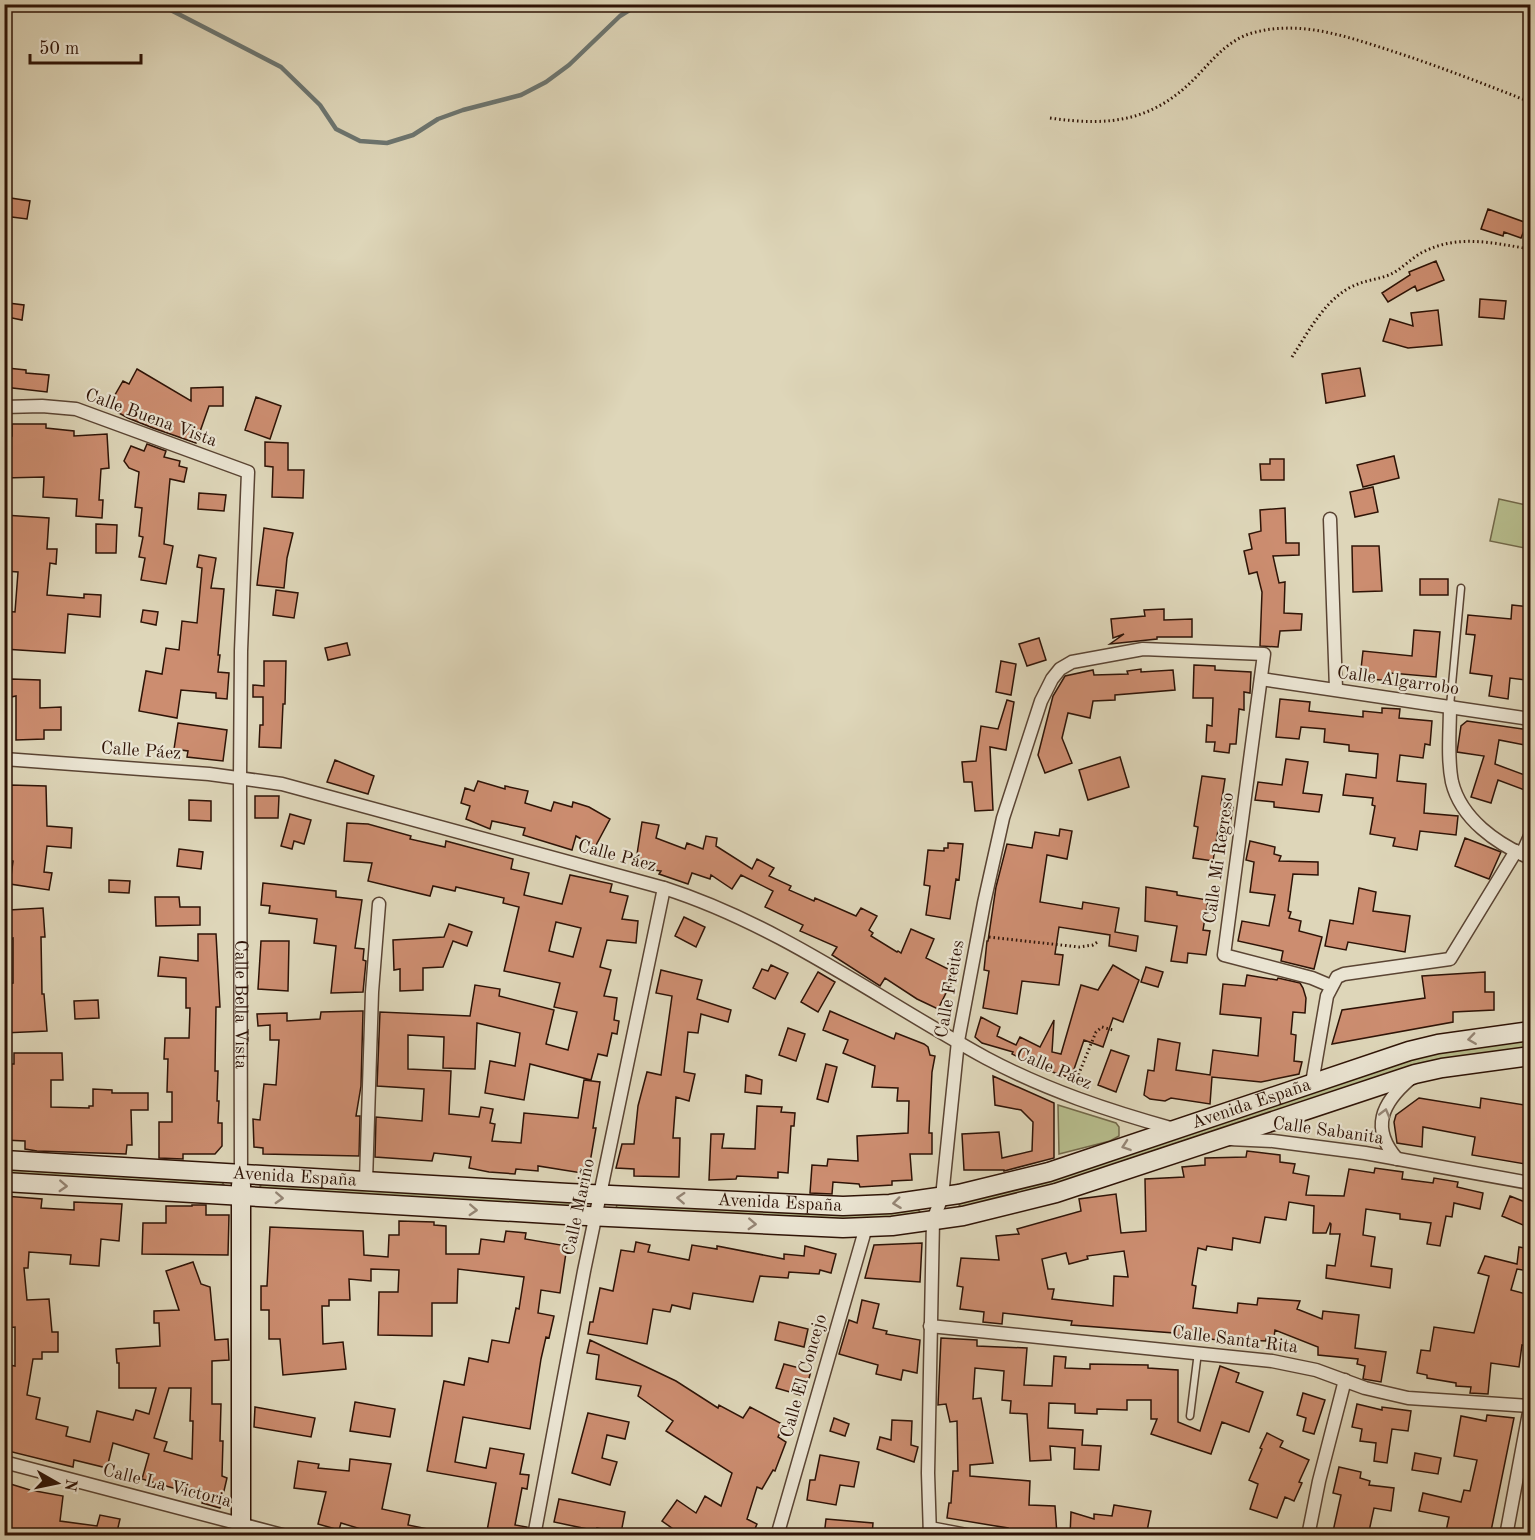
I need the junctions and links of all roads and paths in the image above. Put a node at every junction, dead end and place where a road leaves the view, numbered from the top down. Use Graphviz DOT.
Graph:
graph roads {
  1 [pos="1530,102"];
  2 [pos="1050,118"];
  3 [pos="1530,249"];
  4 [pos="1292,357"];
  5 [pos="4,407"];
  6 [pos="248,472"];
  7 [pos="1330,519"];
  8 [pos="1461,588"];
  9 [pos="1264,654"];
  10 [pos="1261,679"];
  11 [pos="1336,690"];
  12 [pos="1450,706"];
  13 [pos="1530,719"];
  14 [pos="4,759"];
  15 [pos="240,778"];
  16 [pos="1530,836"];
  17 [pos="1523,854"];
  18 [pos="664,888"];
  19 [pos="378,904"];
  20 [pos="978,935"];
  21 [pos="1099,941"];
  22 [pos="1331,986"];
  23 [pos="1113,1030"];
  24 [pos="1530,1031"];
  25 [pos="958,1041"];
  26 [pos="1530,1056"];
  27 [pos="1415,1074"];
  28 [pos="1312,1083"];
  29 [pos="1070,1096"];
  30 [pos="1175,1130"];
  31 [pos="1219,1139"];
  32 [pos="1397,1159"];
  33 [pos="4,1160"];
  34 [pos="241,1174"];
  35 [pos="366,1181"];
  36 [pos="4,1182"];
  37 [pos="1530,1183"];
  38 [pos="600,1195"];
  39 [pos="241,1196"];
  40 [pos="942,1197"];
  41 [pos="595,1216"];
  42 [pos="933,1220"];
  43 [pos="866,1227"];
  44 [pos="930,1326"];
  45 [pos="1198,1352"];
  46 [pos="1344,1380"];
  47 [pos="1530,1406"];
  48 [pos="1190,1416"];
  49 [pos="4,1462"];
  50 [pos="241,1529"];
  51 [pos="930,1532"];
  52 [pos="286,1536"];
  53 [pos="534,1536"];
  54 [pos="777,1536"];
  55 [pos="972,1536"];
  56 [pos="1308,1536"];
  57 [pos="1506,1536"];
  1 -- 2 [label="path"];
  3 -- 4 [label="path"];
  5 -- 6 [label="street, Calle Buena Vista"];
  6 -- 15 [label="street, Calle Bella Vista"];
  7 -- 11 [label="street"];
  8 -- 12 [label="lane"];
  9 -- 10 [label="street, Calle Mi Regreso"];
  9 -- 20 [label="street, Calle Freites"];
  10 -- 11 [label="street, Calle Algarrobo"];
  10 -- 22 [label="street, Calle Mi Regreso"];
  11 -- 12 [label="street, Calle Algarrobo"];
  12 -- 13 [label="street, Calle Algarrobo"];
  12 -- 17 [label="street"];
  14 -- 15 [label="street, Calle Páez"];
  15 -- 18 [label="street, Calle Páez"];
  15 -- 34 [label="street, Calle Bella Vista"];
  16 -- 17 [label="street"];
  17 -- 22 [label="street"];
  18 -- 25 [label="street, Calle Páez"];
  18 -- 38 [label="street, Calle Mariño"];
  19 -- 35 [label="street"];
  20 -- 21 [label="path"];
  20 -- 25 [label="street, Calle Freites"];
  22 -- 28 [label="street"];
  23 -- 29 [label="path"];
  24 -- 28 [label="main road, Avenida España, one-way"];
  25 -- 29 [label="street, Calle Páez"];
  25 -- 40 [label="street, Calle Freites"];
  26 -- 27 [label="main road, Avenida España"];
  27 -- 31 [label="main road, Avenida España"];
  32 -- 27 [label="street, Calle Sabanita, one-way"];
  28 -- 30 [label="main road, Avenida España"];
  29 -- 30 [label="street, Calle Páez"];
  30 -- 40 [label="main road, Avenida España, one-way"];
  31 -- 32 [label="street, Calle Sabanita"];
  31 -- 42 [label="main road, Avenida España"];
  32 -- 37 [label="street, Calle Sabanita"];
  33 -- 34 [label="main road, Avenida España"];
  34 -- 35 [label="main road, Avenida España"];
  34 -- 39 [label="main road, Calle Bella Vista"];
  35 -- 38 [label="main road, Avenida España"];
  36 -- 39 [label="main road, Avenida España, one-way"];
  40 -- 38 [label="main road, Avenida España, one-way"];
  38 -- 41 [label="street, Calle Mariño"];
  39 -- 41 [label="main road, Avenida España, one-way"];
  39 -- 50 [label="main road, Calle Bella Vista"];
  40 -- 42 [label="street, Calle Freites"];
  41 -- 43 [label="main road, Avenida España, one-way"];
  41 -- 53 [label="street, Calle Mariño"];
  42 -- 43 [label="main road, Avenida España"];
  42 -- 44 [label="street, Calle Freites"];
  43 -- 54 [label="street, Calle El Concejo"];
  44 -- 45 [label="street, Calle Santa Rita"];
  44 -- 51 [label="street, Calle Freites"];
  45 -- 46 [label="street, Calle Santa Rita"];
  45 -- 48 [label="lane"];
  46 -- 47 [label="street, Calle Santa Rita"];
  46 -- 56 [label="street"];
  47 -- 57 [label="street"];
  49 -- 50 [label="street, Calle La Victoria"];
  50 -- 52 [label="street, Calle La Victoria"];
  51 -- 55 [label="street"];
}
